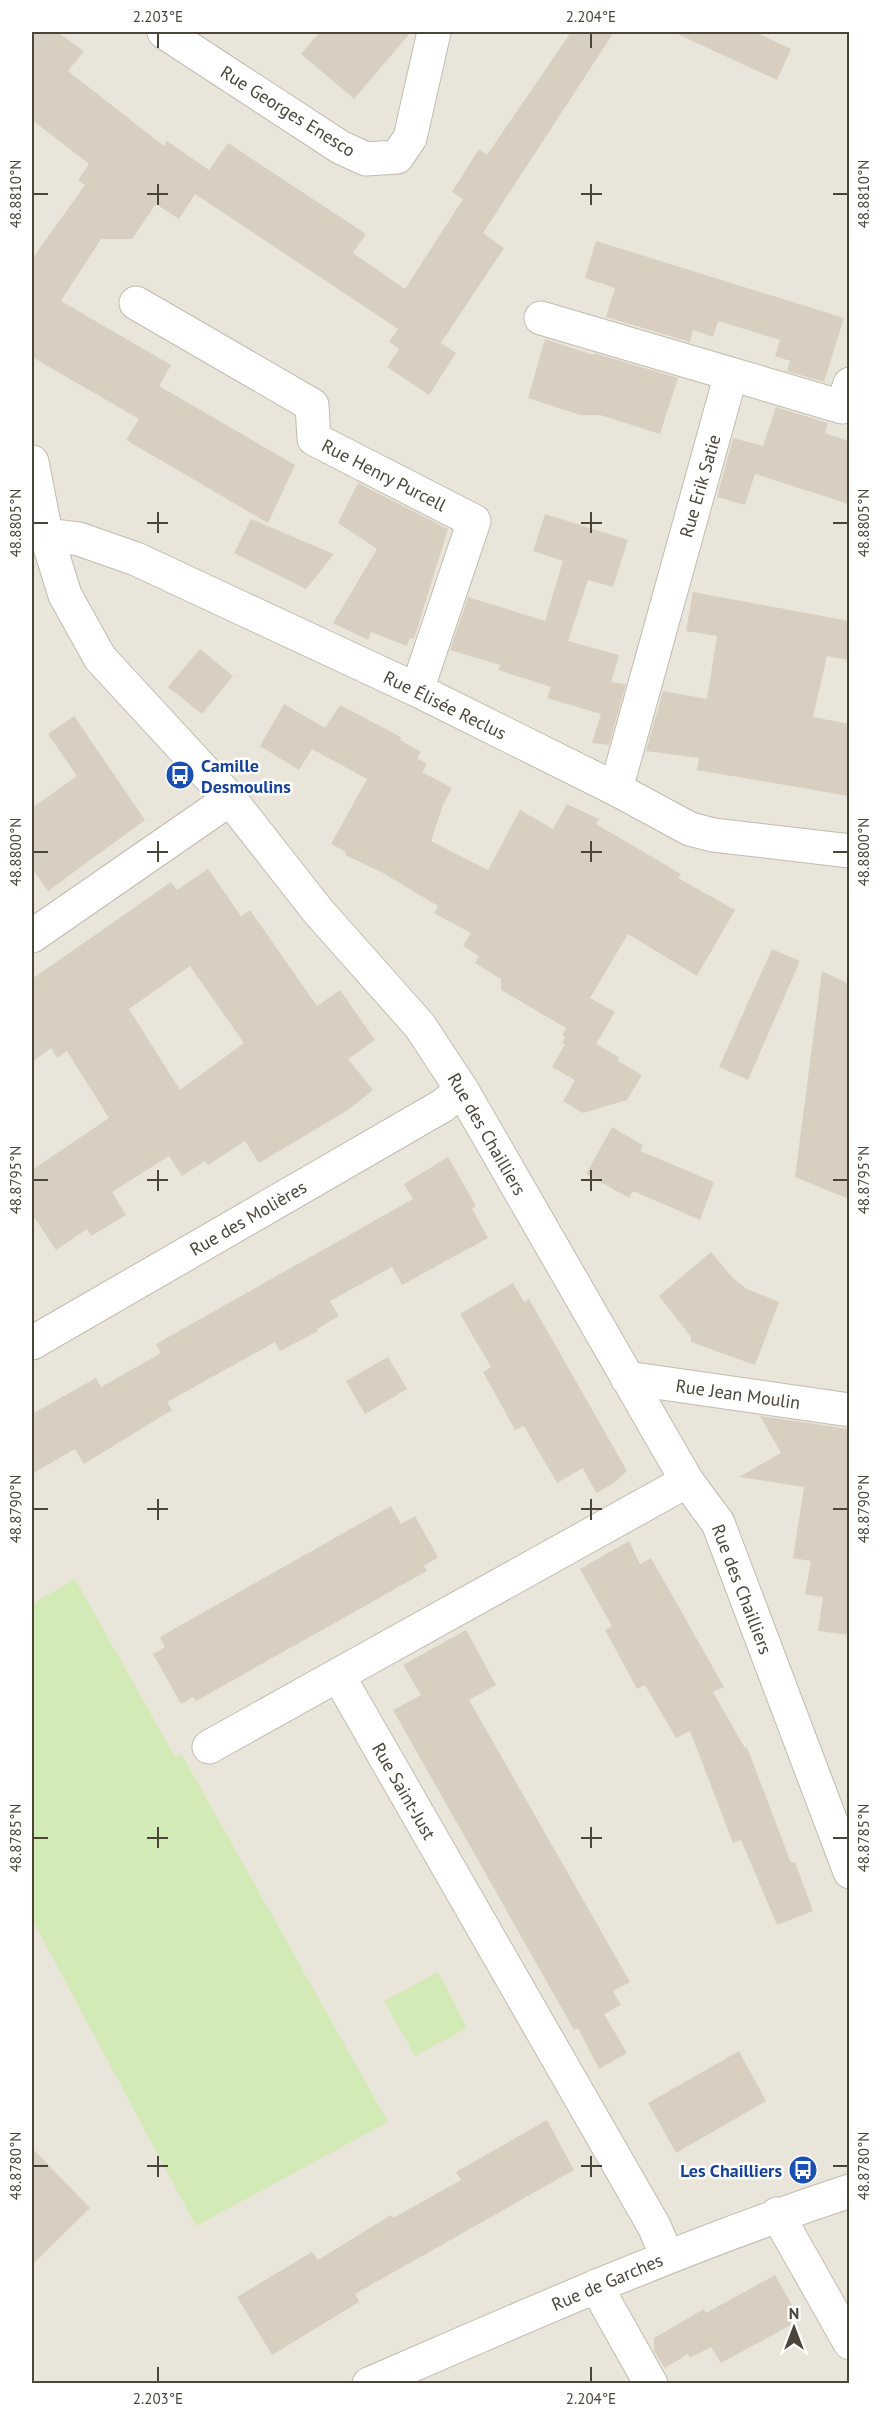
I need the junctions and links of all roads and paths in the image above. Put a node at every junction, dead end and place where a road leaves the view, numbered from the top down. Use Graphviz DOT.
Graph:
graph roads {
  1 [pos="164,32"];
  2 [pos="434,32"];
  3 [pos="136,303"];
  4 [pos="541,318"];
  5 [pos="731,374"];
  6 [pos="849,384"];
  7 [pos="32,462"];
  8 [pos="39,533"];
  9 [pos="417,690"];
  10 [pos="616,789"];
  11 [pos="230,799"];
  12 [pos="849,851"];
  13 [pos="32,936"];
  14 [pos="462,1090"];
  15 [pos="32,1343"];
  16 [pos="627,1378"];
  17 [pos="849,1410"];
  18 [pos="687,1481"];
  19 [pos="338,1675"];
  20 [pos="209,1747"];
  21 [pos="849,1872"];
  22 [pos="849,2191"];
  23 [pos="777,2214"];
  24 [pos="667,2256"];
  25 [pos="596,2286"];
  26 [pos="849,2343"];
  27 [pos="369,2384"];
  28 [pos="651,2384"];
  1 -- 2 [label="street, Rue Georges Enesco"];
  3 -- 9 [label="street, Rue Henry Purcell"];
  4 -- 5 [label="street"];
  5 -- 6 [label="street"];
  5 -- 10 [label="street, Rue Erik Satie"];
  7 -- 8 [label="street, Rue des Chailliers"];
  8 -- 9 [label="street, Rue Élisée Reclus"];
  8 -- 11 [label="street, Rue des Chailliers"];
  9 -- 10 [label="street, Rue Élisée Reclus"];
  10 -- 12 [label="street, Rue Élisée Reclus"];
  11 -- 13 [label="street"];
  11 -- 14 [label="street, Rue des Chailliers"];
  14 -- 15 [label="street, Rue des Molières"];
  14 -- 16 [label="street, Rue des Chailliers"];
  16 -- 17 [label="street, Rue Jean Moulin"];
  16 -- 18 [label="street, Rue des Chailliers"];
  18 -- 19 [label="street"];
  18 -- 21 [label="street, Rue des Chailliers"];
  19 -- 20 [label="street"];
  19 -- 24 [label="street, Rue Saint-Just"];
  22 -- 23 [label="street, Rue de Garches"];
  23 -- 24 [label="street, Rue de Garches"];
  23 -- 26 [label="street"];
  24 -- 25 [label="street, Rue de Garches"];
  25 -- 27 [label="street, Rue de Garches"];
  25 -- 28 [label="street"];
}
